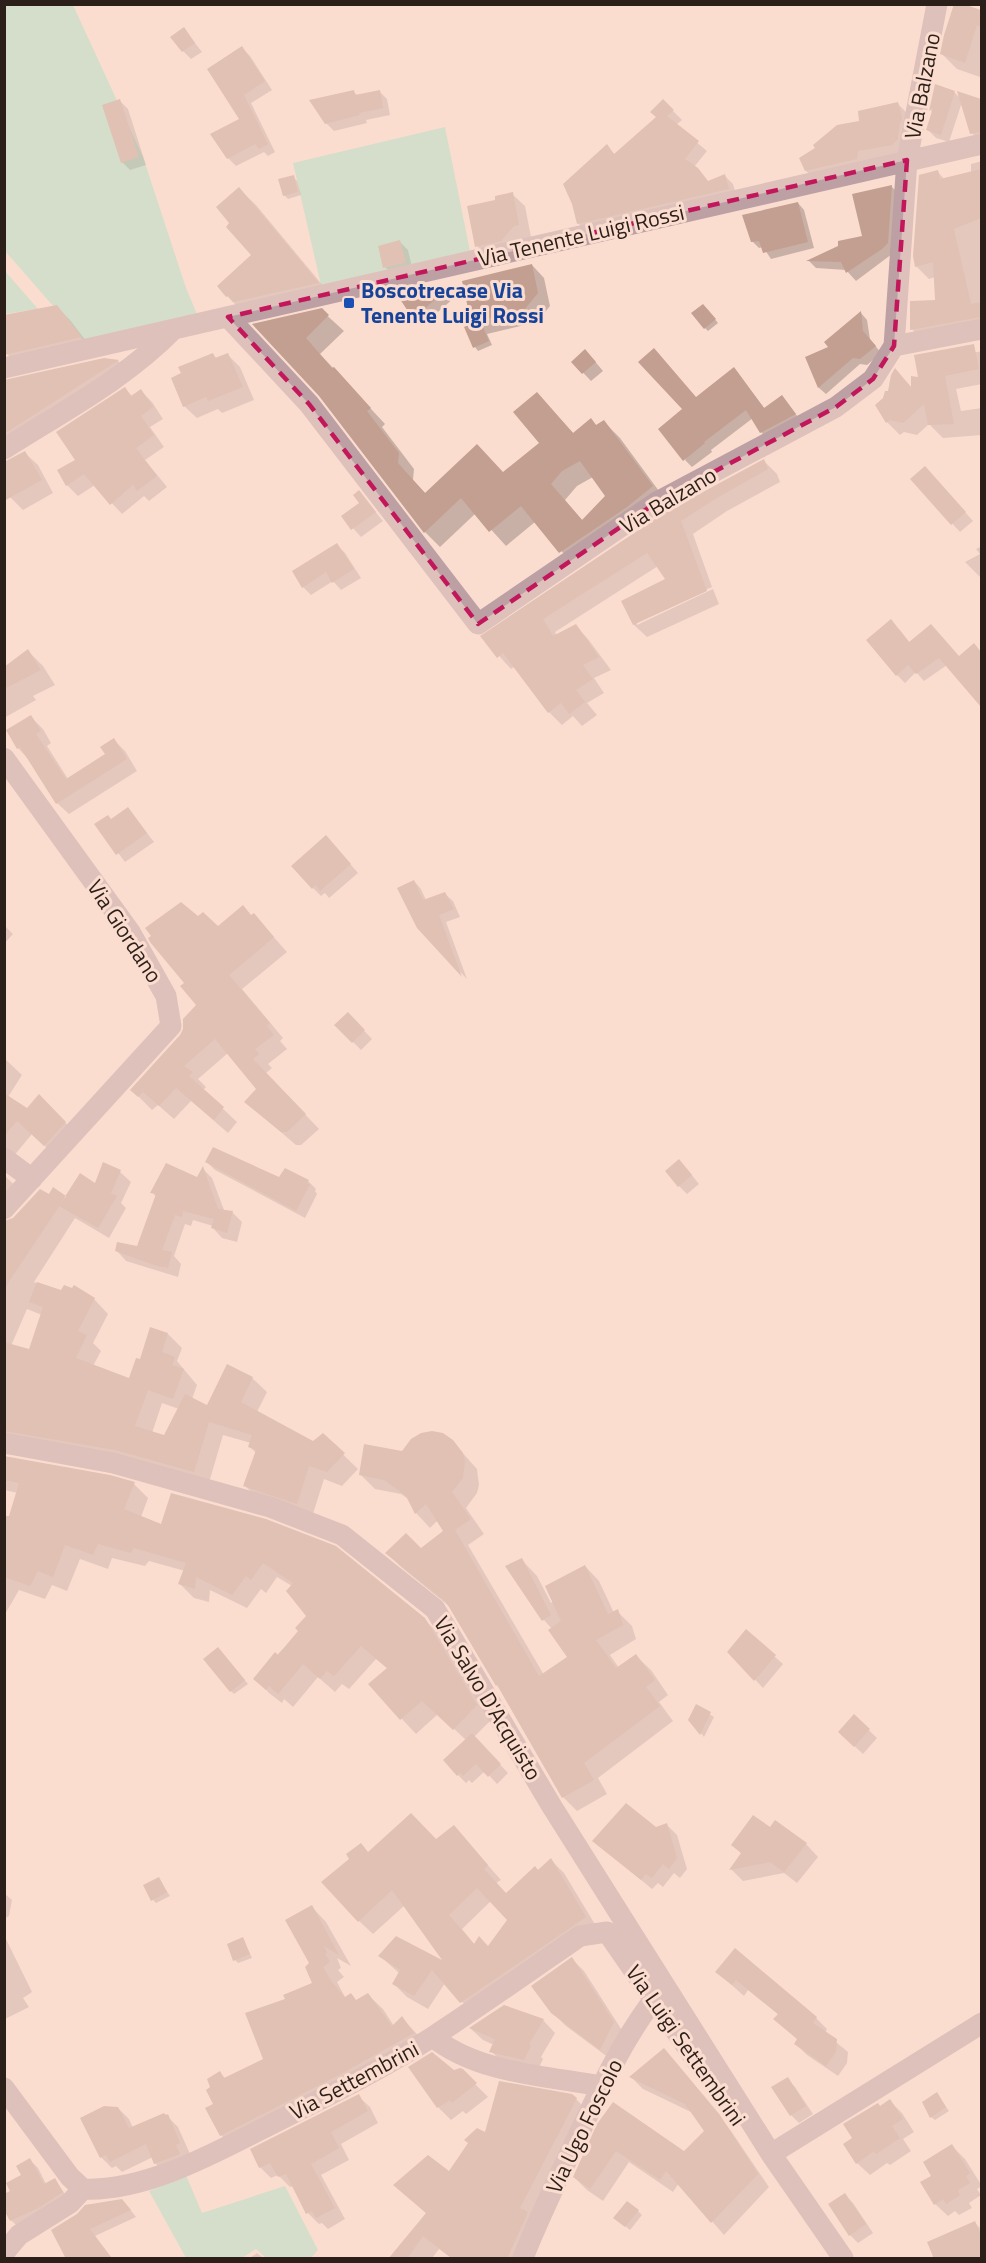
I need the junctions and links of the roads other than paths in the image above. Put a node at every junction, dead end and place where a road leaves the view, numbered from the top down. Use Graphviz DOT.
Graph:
graph roads {
  1 [pos="937,4"];
  2 [pos="981,144"];
  3 [pos="907,160"];
  4 [pos="228,317"];
  5 [pos="173,329"];
  6 [pos="981,329"];
  7 [pos="894,346"];
  8 [pos="4,368"];
  9 [pos="4,449"];
  10 [pos="4,758"];
  11 [pos="4,1158"];
  12 [pos="32,1179"];
  13 [pos="4,1209"];
  14 [pos="4,1443"];
  15 [pos="489,1701"];
  16 [pos="607,1932"];
  17 [pos="654,1999"];
  18 [pos="981,2023"];
  19 [pos="433,2037"];
  20 [pos="601,2086"];
  21 [pos="4,2088"];
  22 [pos="771,2154"];
  23 [pos="83,2189"];
  24 [pos="4,2253"];
  25 [pos="523,2259"];
  26 [pos="843,2259"];
  1 -- 3 [label="street, Via Balzano"];
  2 -- 3 [label="street, Via Tenente Luigi Rossi"];
  3 -- 4 [label="street, Via Tenente Luigi Rossi"];
  3 -- 7 [label="street, Via Balzano"];
  4 -- 5 [label="street, Via Tenente Luigi Rossi"];
  4 -- 7 [label="street, Via Balzano"];
  5 -- 8 [label="street, Via Tenente Luigi Rossi"];
  5 -- 9 [label="street"];
  6 -- 7 [label="street"];
  10 -- 12 [label="street, Via Giordano"];
  11 -- 12 [label="street"];
  12 -- 13 [label="street, Via Giordano"];
  14 -- 15 [label="street, Via Salvo D'Acquisto"];
  15 -- 16 [label="street"];
  15 -- 22 [label="street, Via Salvo D'Acquisto"];
  16 -- 17 [label="street, Via Luigi Settembrini"];
  16 -- 19 [label="street, Via Settembrini"];
  17 -- 20 [label="street, Via Ugo Foscolo"];
  17 -- 22 [label="street, Via Luigi Settembrini"];
  18 -- 22 [label="street"];
  19 -- 20 [label="street"];
  19 -- 23 [label="street, Via Settembrini"];
  20 -- 25 [label="street, Via Ugo Foscolo"];
  21 -- 23 [label="street"];
  22 -- 26 [label="street"];
  23 -- 24 [label="street"];
}
